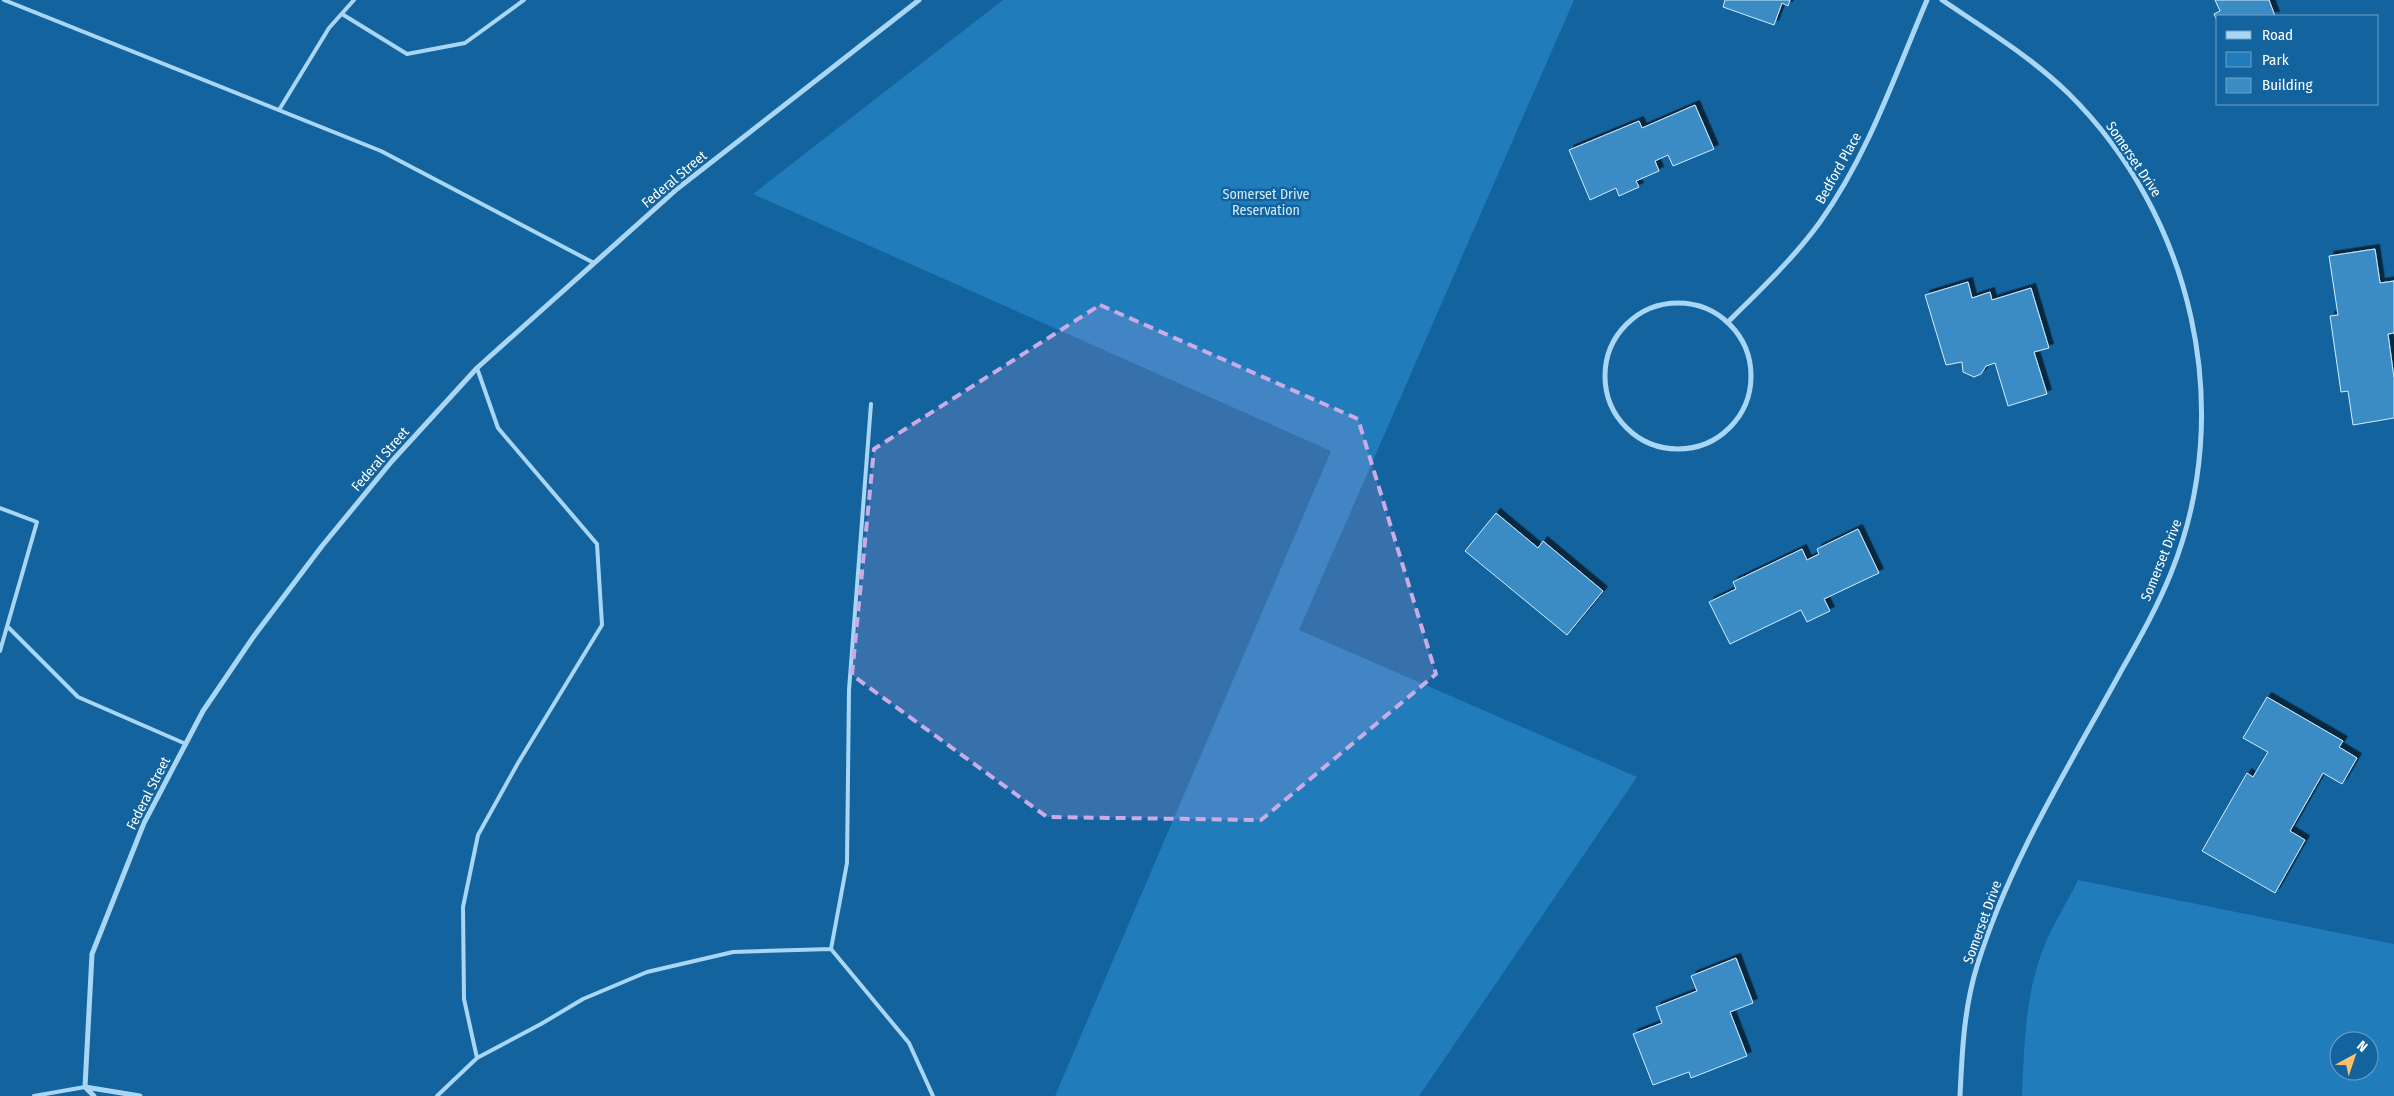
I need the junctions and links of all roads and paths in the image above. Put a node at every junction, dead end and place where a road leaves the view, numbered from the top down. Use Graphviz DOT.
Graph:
graph roads {
  1 [pos="4,0"];
  2 [pos="354,0"];
  3 [pos="524,0"];
  4 [pos="919,0"];
  5 [pos="1927,0"];
  6 [pos="1942,0"];
  7 [pos="342,14"];
  8 [pos="279,110"];
  9 [pos="594,263"];
  10 [pos="1728,322"];
  11 [pos="477,368"];
  12 [pos="871,404"];
  13 [pos="0,508"];
  14 [pos="8,627"];
  15 [pos="0,651"];
  16 [pos="186,744"];
  17 [pos="831,949"];
  18 [pos="477,1058"];
  19 [pos="85,1087"];
  20 [pos="34,1096"];
  21 [pos="94,1096"];
  22 [pos="140,1096"];
  23 [pos="437,1096"];
  24 [pos="934,1096"];
  25 [pos="1960,1096"];
  1 -- 8 [label="lane"];
  2 -- 7 [label="lane"];
  3 -- 7 [label="lane"];
  4 -- 9 [label="street, Federal Street"];
  5 -- 10 [label="street, Bedford Place"];
  6 -- 25 [label="street, Somerset Drive"];
  7 -- 8 [label="lane"];
  8 -- 9 [label="lane"];
  9 -- 11 [label="street, Federal Street"];
  10 -- 10 [label="street"];
  11 -- 16 [label="street, Federal Street"];
  11 -- 18 [label="lane"];
  12 -- 17 [label="lane"];
  13 -- 14 [label="lane"];
  14 -- 15 [label="lane"];
  14 -- 16 [label="lane"];
  16 -- 19 [label="street, Federal Street"];
  17 -- 18 [label="lane"];
  17 -- 24 [label="lane"];
  18 -- 23 [label="lane"];
  19 -- 20 [label="lane"];
  19 -- 21 [label="street"];
  19 -- 22 [label="street"];
}
